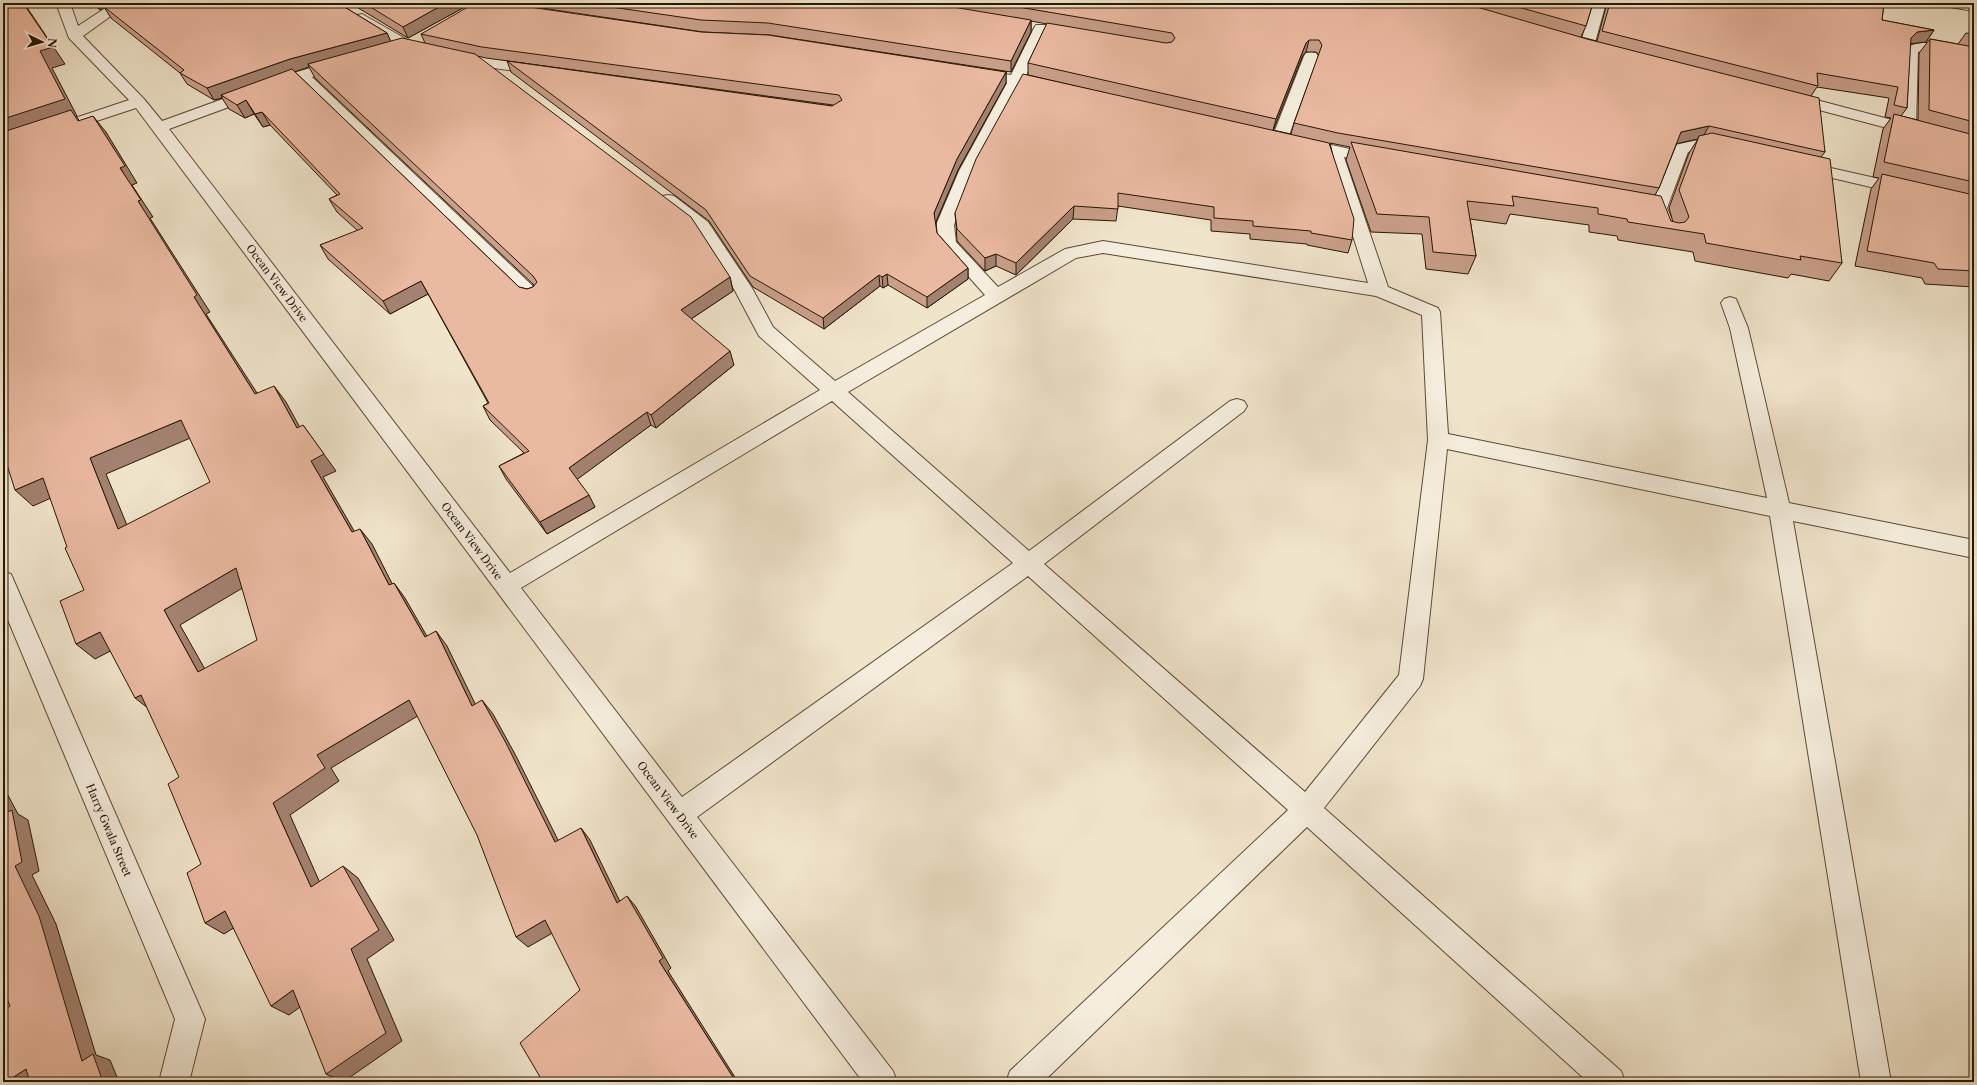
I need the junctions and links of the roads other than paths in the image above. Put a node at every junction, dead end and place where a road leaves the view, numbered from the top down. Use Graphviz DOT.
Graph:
graph roads {
  1 [pos="64,3"];
  2 [pos="122,3"];
  3 [pos="1599,3"];
  4 [pos="1949,3"];
  5 [pos="1974,7"];
  6 [pos="349,10"];
  7 [pos="1025,25"];
  8 [pos="1041,28"];
  9 [pos="1056,31"];
  10 [pos="428,34"];
  11 [pos="74,35"];
  12 [pos="1572,42"];
  13 [pos="408,46"];
  14 [pos="1587,46"];
  15 [pos="1602,50"];
  16 [pos="386,51"];
  17 [pos="1311,56"];
  18 [pos="358,58"];
  19 [pos="1974,58"];
  20 [pos="486,63"];
  21 [pos="963,71"];
  22 [pos="550,72"];
  23 [pos="302,76"];
  24 [pos="1017,80"];
  25 [pos="518,87"];
  26 [pos="1063,90"];
  27 [pos="1778,95"];
  28 [pos="139,102"];
  29 [pos="159,127"];
  30 [pos="1908,129"];
  31 [pos="48,132"];
  32 [pos="1974,146"];
  33 [pos="1334,151"];
  34 [pos="1740,153"];
  35 [pos="1388,161"];
  36 [pos="1787,163"];
  37 [pos="651,188"];
  38 [pos="1920,193"];
  39 [pos="1668,234"];
  40 [pos="1380,291"];
  41 [pos="532,295"];
  42 [pos="996,296"];
  43 [pos="1730,303"];
  44 [pos="834,391"];
  45 [pos="1237,406"];
  46 [pos="1438,440"];
  47 [pos="1780,510"];
  48 [pos="1974,549"];
  49 [pos="1029,563"];
  50 [pos="3,581"];
  51 [pos="506,586"];
  52 [pos="1307,810"];
  53 [pos="679,815"];
  54 [pos="174,1082"];
  55 [pos="882,1082"];
  56 [pos="1021,1082"];
  57 [pos="1610,1082"];
  58 [pos="1876,1082"];
  1 -- 11 [label="street, Ocean View Drive"];
  2 -- 11 [label="street"];
  3 -- 14 [label="street"];
  4 -- 5 [label="street"];
  6 -- 13 [label="street"];
  7 -- 8 [label="street"];
  8 -- 9 [label="street"];
  8 -- 24 [label="street"];
  10 -- 13 [label="street"];
  11 -- 28 [label="street, Ocean View Drive"];
  12 -- 14 [label="street"];
  13 -- 16 [label="street"];
  13 -- 20 [label="street"];
  14 -- 15 [label="street"];
  17 -- 33 [label="street"];
  18 -- 23 [label="street"];
  19 -- 30 [label="street"];
  20 -- 22 [label="street"];
  20 -- 25 [label="street"];
  21 -- 24 [label="street"];
  23 -- 29 [label="street"];
  23 -- 41 [label="street"];
  24 -- 26 [label="street"];
  24 -- 42 [label="street"];
  27 -- 30 [label="street"];
  28 -- 29 [label="street, Ocean View Drive"];
  28 -- 31 [label="street"];
  29 -- 51 [label="street, Ocean View Drive"];
  30 -- 32 [label="street"];
  33 -- 35 [label="street"];
  33 -- 40 [label="street"];
  34 -- 39 [label="street"];
  36 -- 38 [label="street"];
  37 -- 44 [label="street"];
  40 -- 42 [label="street"];
  40 -- 46 [label="street"];
  42 -- 44 [label="street"];
  43 -- 47 [label="street"];
  44 -- 49 [label="street"];
  44 -- 51 [label="street"];
  45 -- 49 [label="street"];
  46 -- 47 [label="street"];
  46 -- 52 [label="street"];
  47 -- 48 [label="street"];
  47 -- 58 [label="street"];
  49 -- 52 [label="street"];
  49 -- 53 [label="street"];
  50 -- 54 [label="street, Harry Gwala Street"];
  51 -- 53 [label="street, Ocean View Drive"];
  52 -- 56 [label="street"];
  52 -- 57 [label="street"];
  53 -- 55 [label="street, Ocean View Drive"];
}
